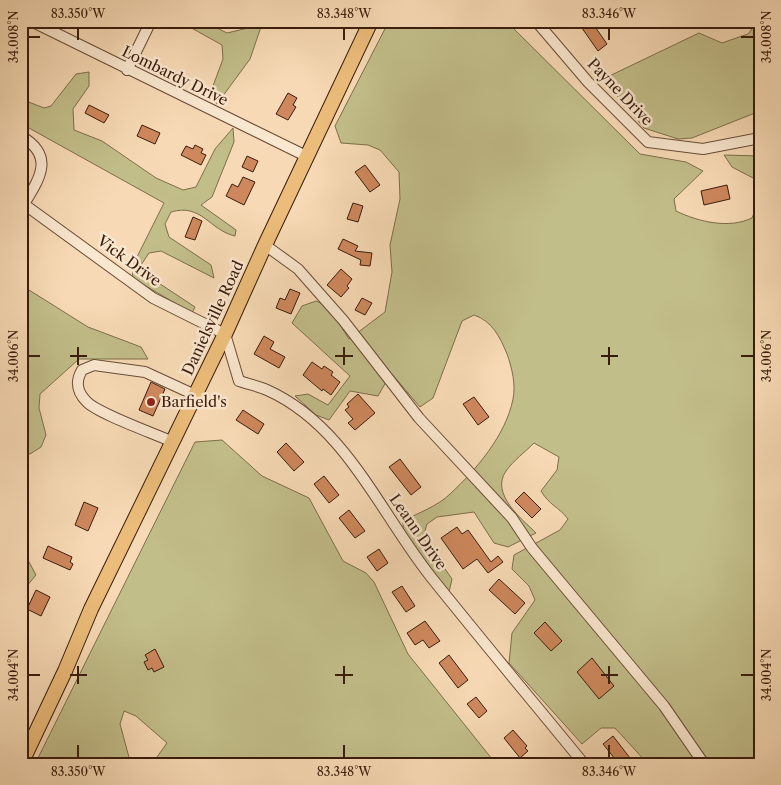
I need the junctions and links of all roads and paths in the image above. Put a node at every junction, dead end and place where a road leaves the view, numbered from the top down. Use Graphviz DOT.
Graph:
graph roads {
  1 [pos="31,21"];
  2 [pos="151,21"];
  3 [pos="371,21"];
  4 [pos="536,21"];
  5 [pos="127,70"];
  6 [pos="21,136"];
  7 [pos="760,138"];
  8 [pos="306,156"];
  9 [pos="22,203"];
  10 [pos="265,245"];
  11 [pos="225,334"];
  12 [pos="196,395"];
  13 [pos="173,442"];
  14 [pos="21,764"];
  15 [pos="584,764"];
  16 [pos="704,764"];
  1 -- 5 [label="street, Lombardy Drive"];
  2 -- 5 [label="street"];
  3 -- 8 [label="main road, Danielsville Road"];
  4 -- 7 [label="street, Payne Drive"];
  5 -- 8 [label="street, Lombardy Drive"];
  6 -- 9 [label="street"];
  8 -- 10 [label="main road, Danielsville Road"];
  9 -- 11 [label="street, Vick Drive"];
  10 -- 11 [label="main road, Danielsville Road"];
  10 -- 16 [label="street"];
  11 -- 12 [label="main road, Danielsville Road"];
  11 -- 15 [label="street, Leann Drive"];
  12 -- 13 [label="main road, Danielsville Road"];
  12 -- 13 [label="street"];
  13 -- 14 [label="main road, Danielsville Road"];
}
